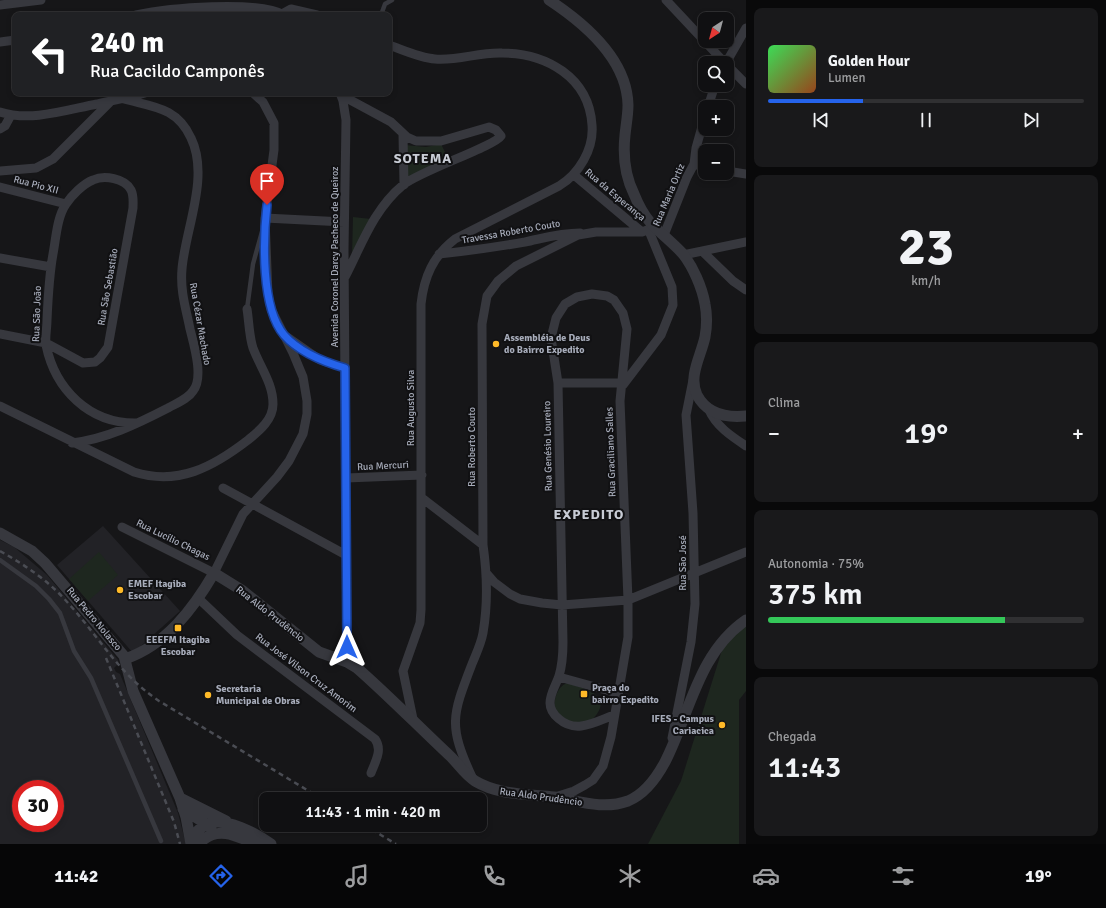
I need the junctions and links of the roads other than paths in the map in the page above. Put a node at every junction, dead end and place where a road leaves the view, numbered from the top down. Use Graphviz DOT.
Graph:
graph roads {
  1 [pos="41,0"];
  2 [pos="392,0"];
  3 [pos="549,0"];
  4 [pos="666,0"];
  5 [pos="234,2"];
  6 [pos="0,5"];
  7 [pos="153,12"];
  8 [pos="279,12"];
  9 [pos="286,12"];
  10 [pos="304,12"];
  11 [pos="382,12"];
  12 [pos="746,28"];
  13 [pos="12,40"];
  14 [pos="0,42"];
  15 [pos="392,46"];
  16 [pos="718,56"];
  17 [pos="730,56"];
  18 [pos="734,72"];
  19 [pos="746,84"];
  20 [pos="134,96"];
  21 [pos="256,96"];
  22 [pos="340,96"];
  23 [pos="344,96"];
  24 [pos="124,99"];
  25 [pos="110,102"];
  26 [pos="0,112"];
  27 [pos="11,115"];
  28 [pos="0,128"];
  29 [pos="403,135"];
  30 [pos="699,136"];
  31 [pos="694,164"];
  32 [pos="698,165"];
  33 [pos="0,171"];
  34 [pos="734,172"];
  35 [pos="574,174"];
  36 [pos="746,174"];
  37 [pos="404,185"];
  38 [pos="0,187"];
  39 [pos="66,204"];
  40 [pos="265,218"];
  41 [pos="344,222"];
  42 [pos="648,230"];
  43 [pos="587,233"];
  44 [pos="664,235"];
  45 [pos="746,242"];
  46 [pos="702,251"];
  47 [pos="439,254"];
  48 [pos="683,255"];
  49 [pos="0,258"];
  50 [pos="51,267"];
  51 [pos="345,278"];
  52 [pos="746,290"];
  53 [pos="248,309"];
  54 [pos="280,328"];
  55 [pos="0,334"];
  56 [pos="46,343"];
  57 [pos="345,368"];
  58 [pos="694,376"];
  59 [pos="558,383"];
  60 [pos="621,386"];
  61 [pos="0,406"];
  62 [pos="709,410"];
  63 [pos="746,416"];
  64 [pos="136,423"];
  65 [pos="72,443"];
  66 [pos="746,446"];
  67 [pos="422,475"];
  68 [pos="346,478"];
  69 [pos="223,488"];
  70 [pos="422,498"];
  71 [pos="252,503"];
  72 [pos="122,527"];
  73 [pos="0,532"];
  74 [pos="483,545"];
  75 [pos="746,552"];
  76 [pos="346,555"];
  77 [pos="0,560"];
  78 [pos="214,573"];
  79 [pos="693,573"];
  80 [pos="487,574"];
  81 [pos="198,598"];
  82 [pos="628,600"];
  83 [pos="562,605"];
  84 [pos="746,620"];
  85 [pos="125,659"];
  86 [pos="347,662"];
  87 [pos="559,678"];
  88 [pos="617,693"];
  89 [pos="614,715"];
  90 [pos="414,719"];
  91 [pos="670,749"];
  92 [pos="371,773"];
  93 [pos="473,780"];
  94 [pos="180,798"];
  95 [pos="554,798"];
  96 [pos="183,809"];
  97 [pos="207,824"];
  98 [pos="233,825"];
  99 [pos="220,832"];
  100 [pos="161,841"];
  101 [pos="194,842"];
  102 [pos="255,844"];
  103 [pos="272,844"];
  1 -- 6 [label="street"];
  2 -- 11 [label="lane"];
  3 -- 42 [label="street"];
  4 -- 16 [label="street"];
  5 -- 7 [label="street"];
  5 -- 8 [label="street"];
  9 -- 10 [label="street"];
  12 -- 17 [label="street"];
  13 -- 14 [label="street"];
  15 -- 35 [label="street"];
  18 -- 19 [label="street"];
  20 -- 24 [label="street"];
  21 -- 40 [label="street"];
  22 -- 41 [label="street, Avenida Coronel Darcy Pacheco de Queiroz"];
  23 -- 29 [label="street"];
  24 -- 25 [label="street"];
  24 -- 64 [label="street, Rua Cézar Machado"];
  25 -- 27 [label="street"];
  25 -- 33 [label="street"];
  26 -- 27 [label="street"];
  27 -- 28 [label="street"];
  29 -- 37 [label="street"];
  29 -- 37 [label="street"];
  30 -- 31 [label="street, Rua Maria Ortiz"];
  31 -- 32 [label="street"];
  31 -- 44 [label="street, Rua Maria Ortiz"];
  34 -- 36 [label="street"];
  35 -- 42 [label="street, Rua da Esperança"];
  35 -- 47 [label="street, Rua Augusto Silva"];
  37 -- 51 [label="street"];
  38 -- 39 [label="street, Rua Pio XII"];
  39 -- 50 [label="street, Rua São João"];
  39 -- 56 [label="street, Rua São Sebastião"];
  40 -- 41 [label="street"];
  40 -- 53 [label="lane"];
  40 -- 54 [label="street"];
  41 -- 51 [label="street, Avenida Coronel Darcy Pacheco de Queiroz"];
  42 -- 43 [label="street, Rua Roberto Couto"];
  42 -- 44 [label="street"];
  42 -- 60 [label="street"];
  43 -- 47 [label="street, Travessa Roberto Couto"];
  43 -- 74 [label="street, Rua Roberto Couto"];
  44 -- 48 [label="street"];
  45 -- 46 [label="street"];
  46 -- 48 [label="street"];
  46 -- 52 [label="street"];
  47 -- 67 [label="street, Rua Augusto Silva"];
  48 -- 58 [label="street"];
  49 -- 50 [label="street"];
  50 -- 56 [label="street, Rua São João"];
  51 -- 57 [label="street, Avenida Coronel Darcy Pacheco de Queiroz"];
  53 -- 65 [label="street"];
  54 -- 57 [label="street"];
  54 -- 71 [label="street"];
  55 -- 56 [label="street, Rua São Sebastião"];
  56 -- 64 [label="street, Rua São João"];
  57 -- 68 [label="street, Avenida Coronel Darcy Pacheco de Queiroz"];
  58 -- 62 [label="street"];
  58 -- 79 [label="street, Rua São José"];
  59 -- 60 [label="street"];
  59 -- 60 [label="street, Rua Genésio Loureiro"];
  59 -- 83 [label="street, Rua Genésio Loureiro"];
  60 -- 82 [label="street, Rua Graciliano Salles"];
  61 -- 65 [label="street"];
  62 -- 63 [label="street"];
  62 -- 66 [label="street"];
  64 -- 65 [label="street, Rua Cézar Machado"];
  67 -- 68 [label="street, Rua Mercuri"];
  67 -- 70 [label="street, Rua Augusto Silva"];
  68 -- 76 [label="street, Avenida Coronel Darcy Pacheco de Queiroz"];
  69 -- 71 [label="street"];
  70 -- 74 [label="street"];
  70 -- 90 [label="street, Rua Augusto Silva"];
  71 -- 76 [label="street"];
  71 -- 78 [label="street"];
  72 -- 78 [label="street, Rua Lucílio Chagas"];
  73 -- 85 [label="street, Rua Pedro Nolasco"];
  74 -- 80 [label="street, Rua Roberto Couto"];
  75 -- 79 [label="street"];
  76 -- 86 [label="street, Avenida Coronel Darcy Pacheco de Queiroz"];
  77 -- 100 [label="lane"];
  78 -- 81 [label="street"];
  78 -- 86 [label="street, Rua Aldo Prudêncio"];
  79 -- 82 [label="street"];
  79 -- 91 [label="street, Rua São José"];
  80 -- 83 [label="street"];
  80 -- 93 [label="street, Rua Roberto Couto"];
  81 -- 85 [label="street"];
  81 -- 92 [label="street, Rua José Vilson Cruz Amorim"];
  82 -- 83 [label="street"];
  82 -- 88 [label="street, Rua Graciliano Salles"];
  83 -- 87 [label="street, Rua Genésio Loureiro"];
  84 -- 91 [label="street, Rua Aldo Prudêncio"];
  85 -- 94 [label="street, Rua Pedro Nolasco"];
  86 -- 90 [label="street, Rua Aldo Prudêncio"];
  87 -- 88 [label="street"];
  87 -- 89 [label="street, Rua Genésio Loureiro"];
  88 -- 89 [label="street, Rua Graciliano Salles"];
  89 -- 95 [label="street, Rua Graciliano Salles"];
  90 -- 93 [label="street, Rua Aldo Prudêncio"];
  91 -- 95 [label="street, Rua Aldo Prudêncio"];
  93 -- 95 [label="street, Rua Aldo Prudêncio"];
  94 -- 96 [label="street, Rua Pedro Nolasco"];
  94 -- 98 [label="street"];
  96 -- 97 [label="street"];
  96 -- 101 [label="street, Rua Pedro Nolasco"];
  97 -- 98 [label="street"];
  97 -- 99 [label="street"];
  97 -- 101 [label="street"];
  98 -- 103 [label="street"];
  99 -- 101 [label="street"];
  99 -- 102 [label="street"];
}
